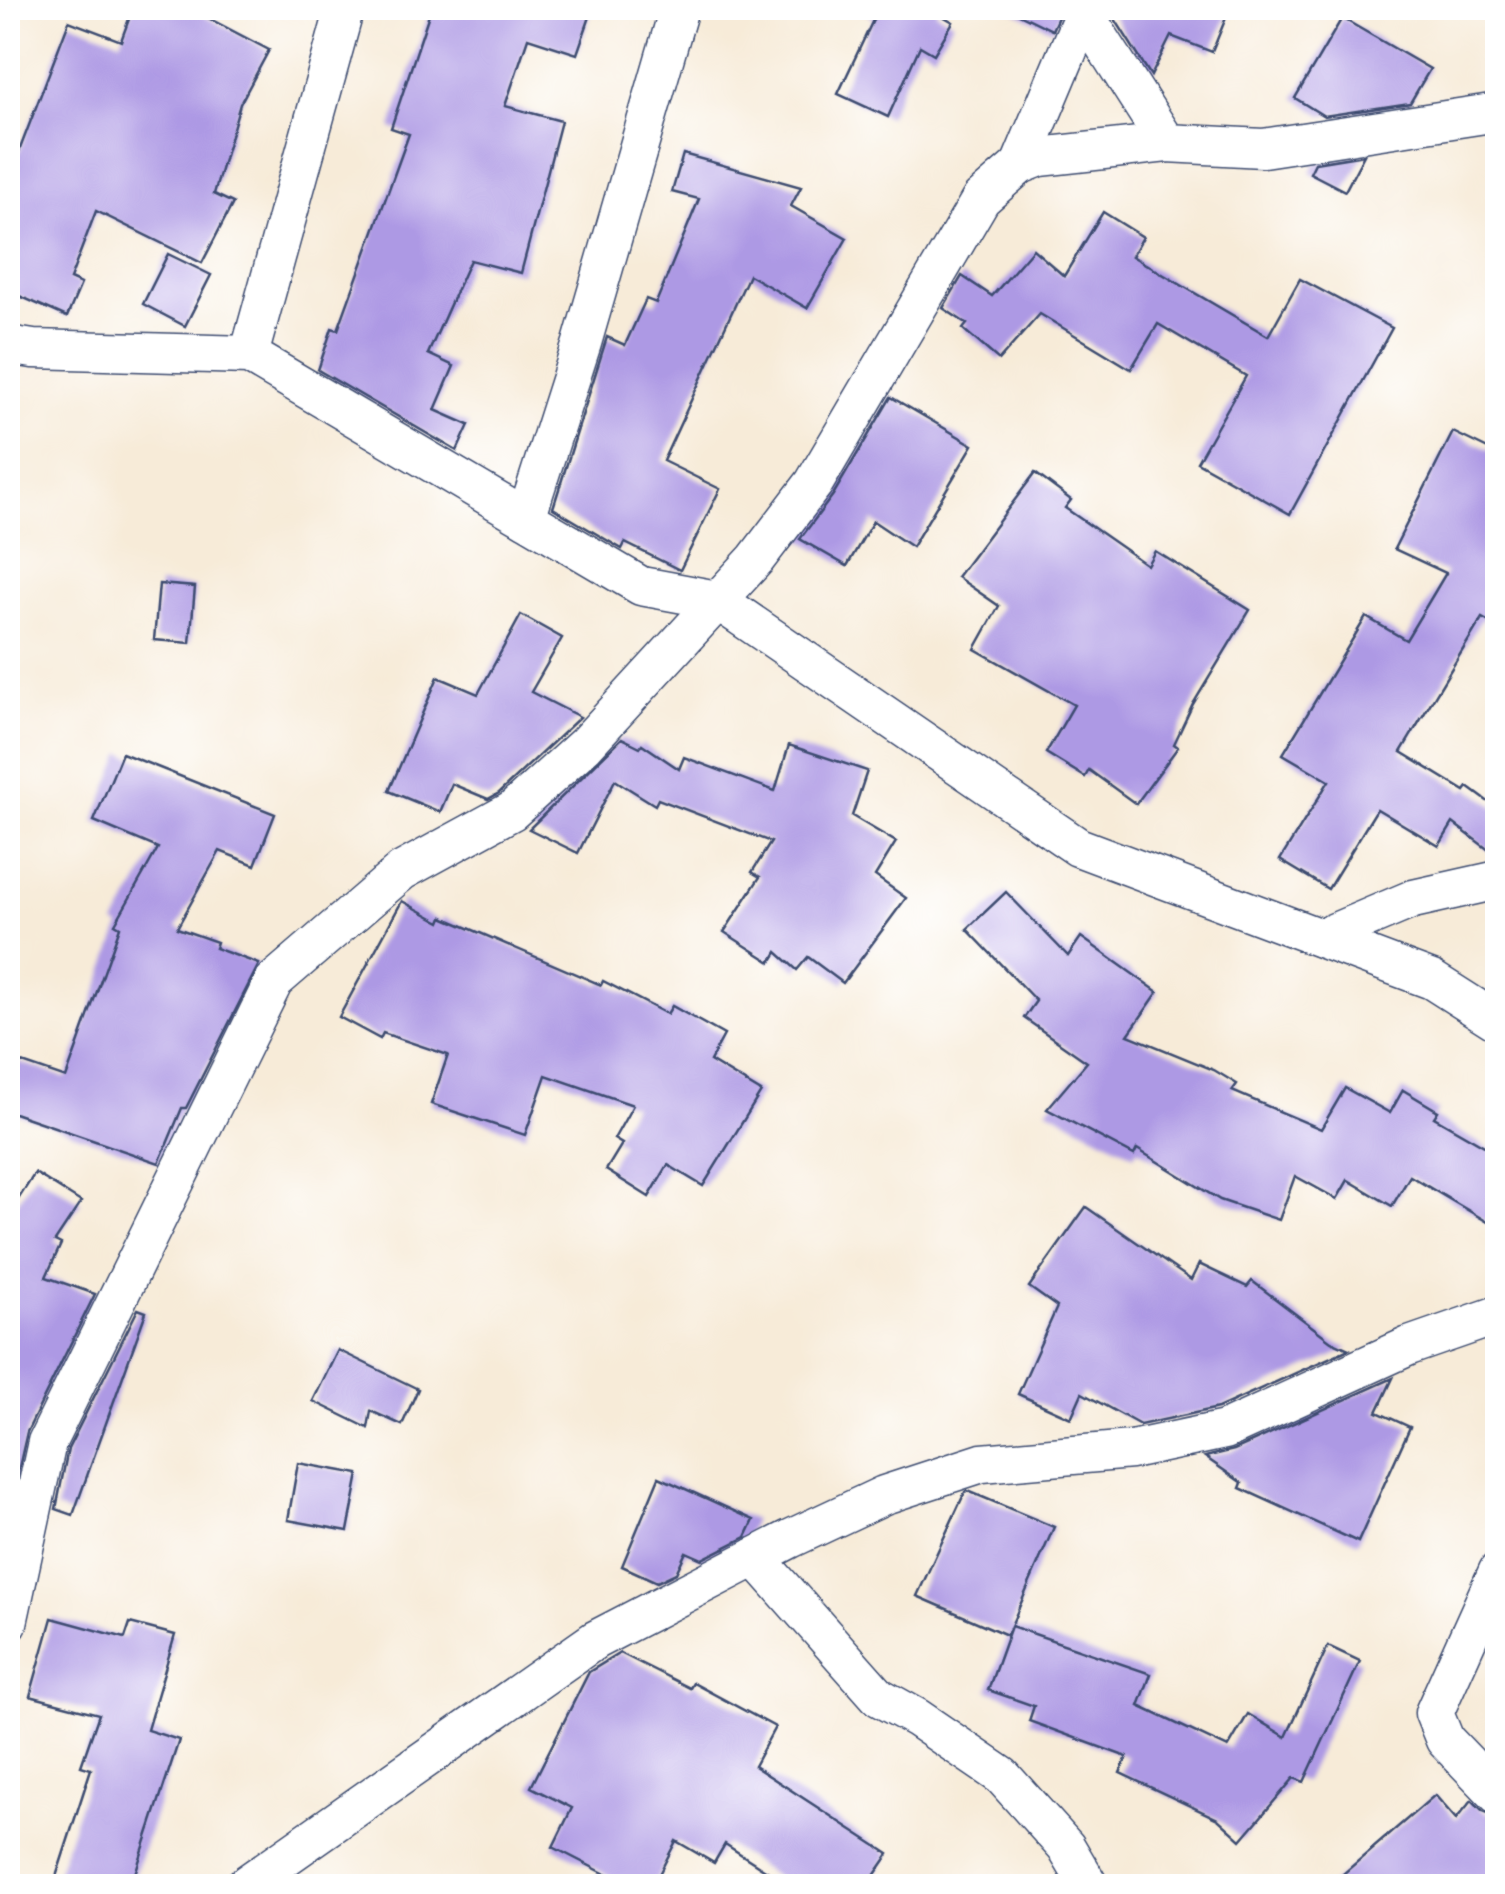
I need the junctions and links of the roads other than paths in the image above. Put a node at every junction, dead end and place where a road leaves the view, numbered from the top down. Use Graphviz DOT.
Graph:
graph roads {
  1 [pos="345,8"];
  2 [pos="679,8"];
  3 [pos="1085,12"];
  4 [pos="1498,112"];
  5 [pos="1167,143"];
  6 [pos="1020,164"];
  7 [pos="16,350"];
  8 [pos="248,355"];
  9 [pos="526,518"];
  10 [pos="718,600"];
  11 [pos="1498,880"];
  12 [pos="1320,938"];
  13 [pos="1498,1022"];
  14 [pos="1498,1315"];
  15 [pos="755,1557"];
  16 [pos="1498,1571"];
  17 [pos="8,1624"];
  18 [pos="1498,1795"];
  19 [pos="244,1886"];
  20 [pos="1089,1886"];
  1 -- 8 [label="street"];
  2 -- 9 [label="street"];
  3 -- 5 [label="street"];
  3 -- 6 [label="street"];
  4 -- 5 [label="street"];
  5 -- 6 [label="street"];
  6 -- 10 [label="street"];
  7 -- 8 [label="street"];
  8 -- 9 [label="street"];
  9 -- 10 [label="street"];
  10 -- 12 [label="street"];
  10 -- 17 [label="street"];
  11 -- 12 [label="street"];
  12 -- 13 [label="street"];
  14 -- 15 [label="street"];
  15 -- 19 [label="street"];
  15 -- 20 [label="street"];
  16 -- 18 [label="street"];
}
